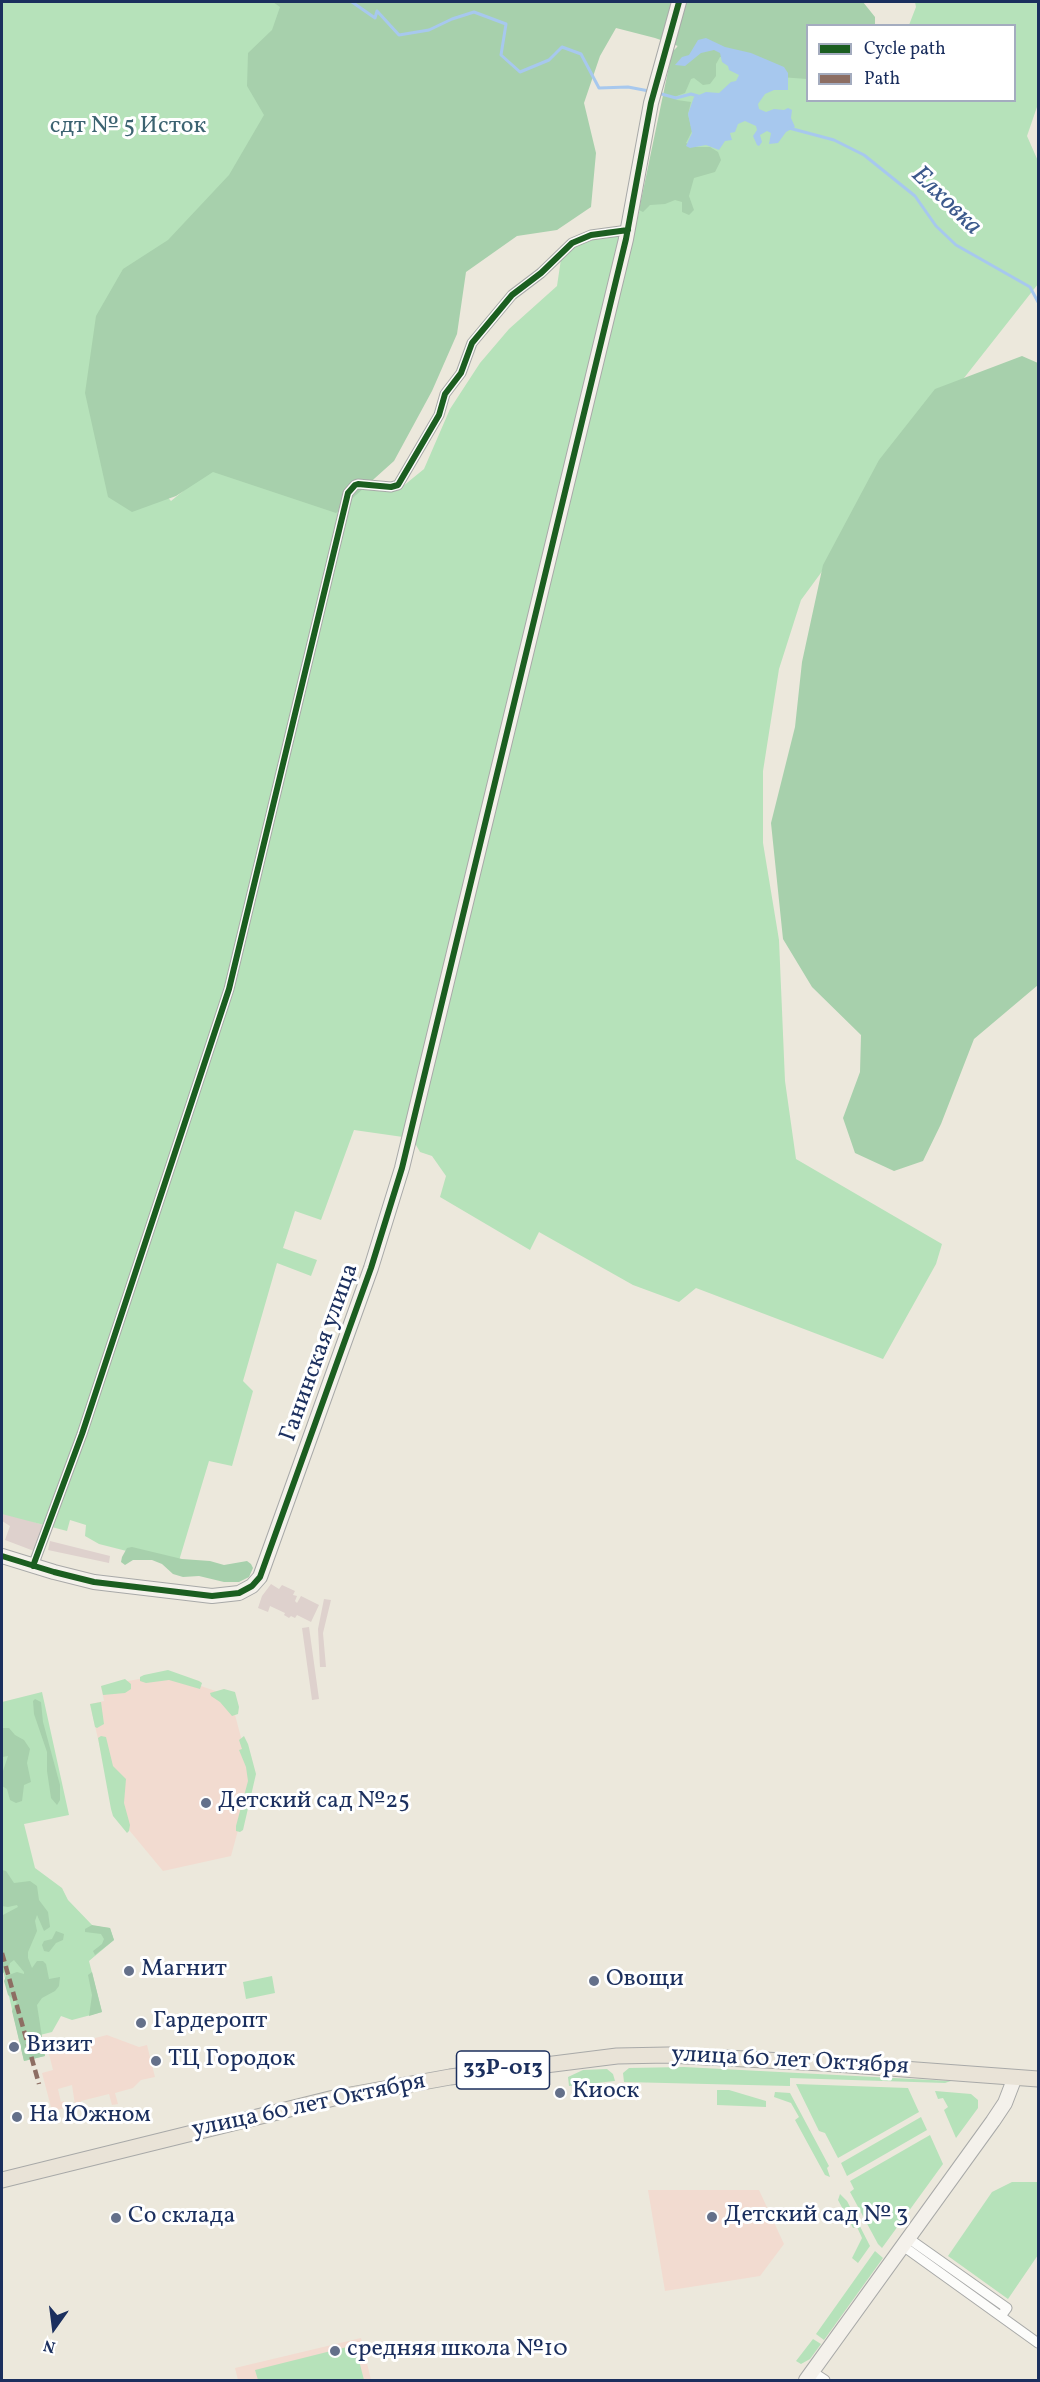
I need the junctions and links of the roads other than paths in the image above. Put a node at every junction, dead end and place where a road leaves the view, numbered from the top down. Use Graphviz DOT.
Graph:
graph roads {
  1 [pos="679,2"];
  2 [pos="628,230"];
  3 [pos="2,1556"];
  4 [pos="33,1566"];
  5 [pos="1015,2077"];
  6 [pos="1038,2079"];
  7 [pos="2,2180"];
  8 [pos="905,2242"];
  9 [pos="1038,2343"];
  10 [pos="810,2376"];
  11 [pos="825,2380"];
  1 -- 2 [label="street, Ганинская улица"];
  2 -- 4 [label="street"];
  2 -- 4 [label="street, Ганинская улица"];
  3 -- 4 [label="street"];
  5 -- 6 [label="main road, 33Р-013"];
  5 -- 7 [label="main road, улица 60 лет Октября / 33Р-013"];
  5 -- 8 [label="street"];
  8 -- 9 [label="street"];
  8 -- 10 [label="street"];
  10 -- 11 [label="street"];
}
